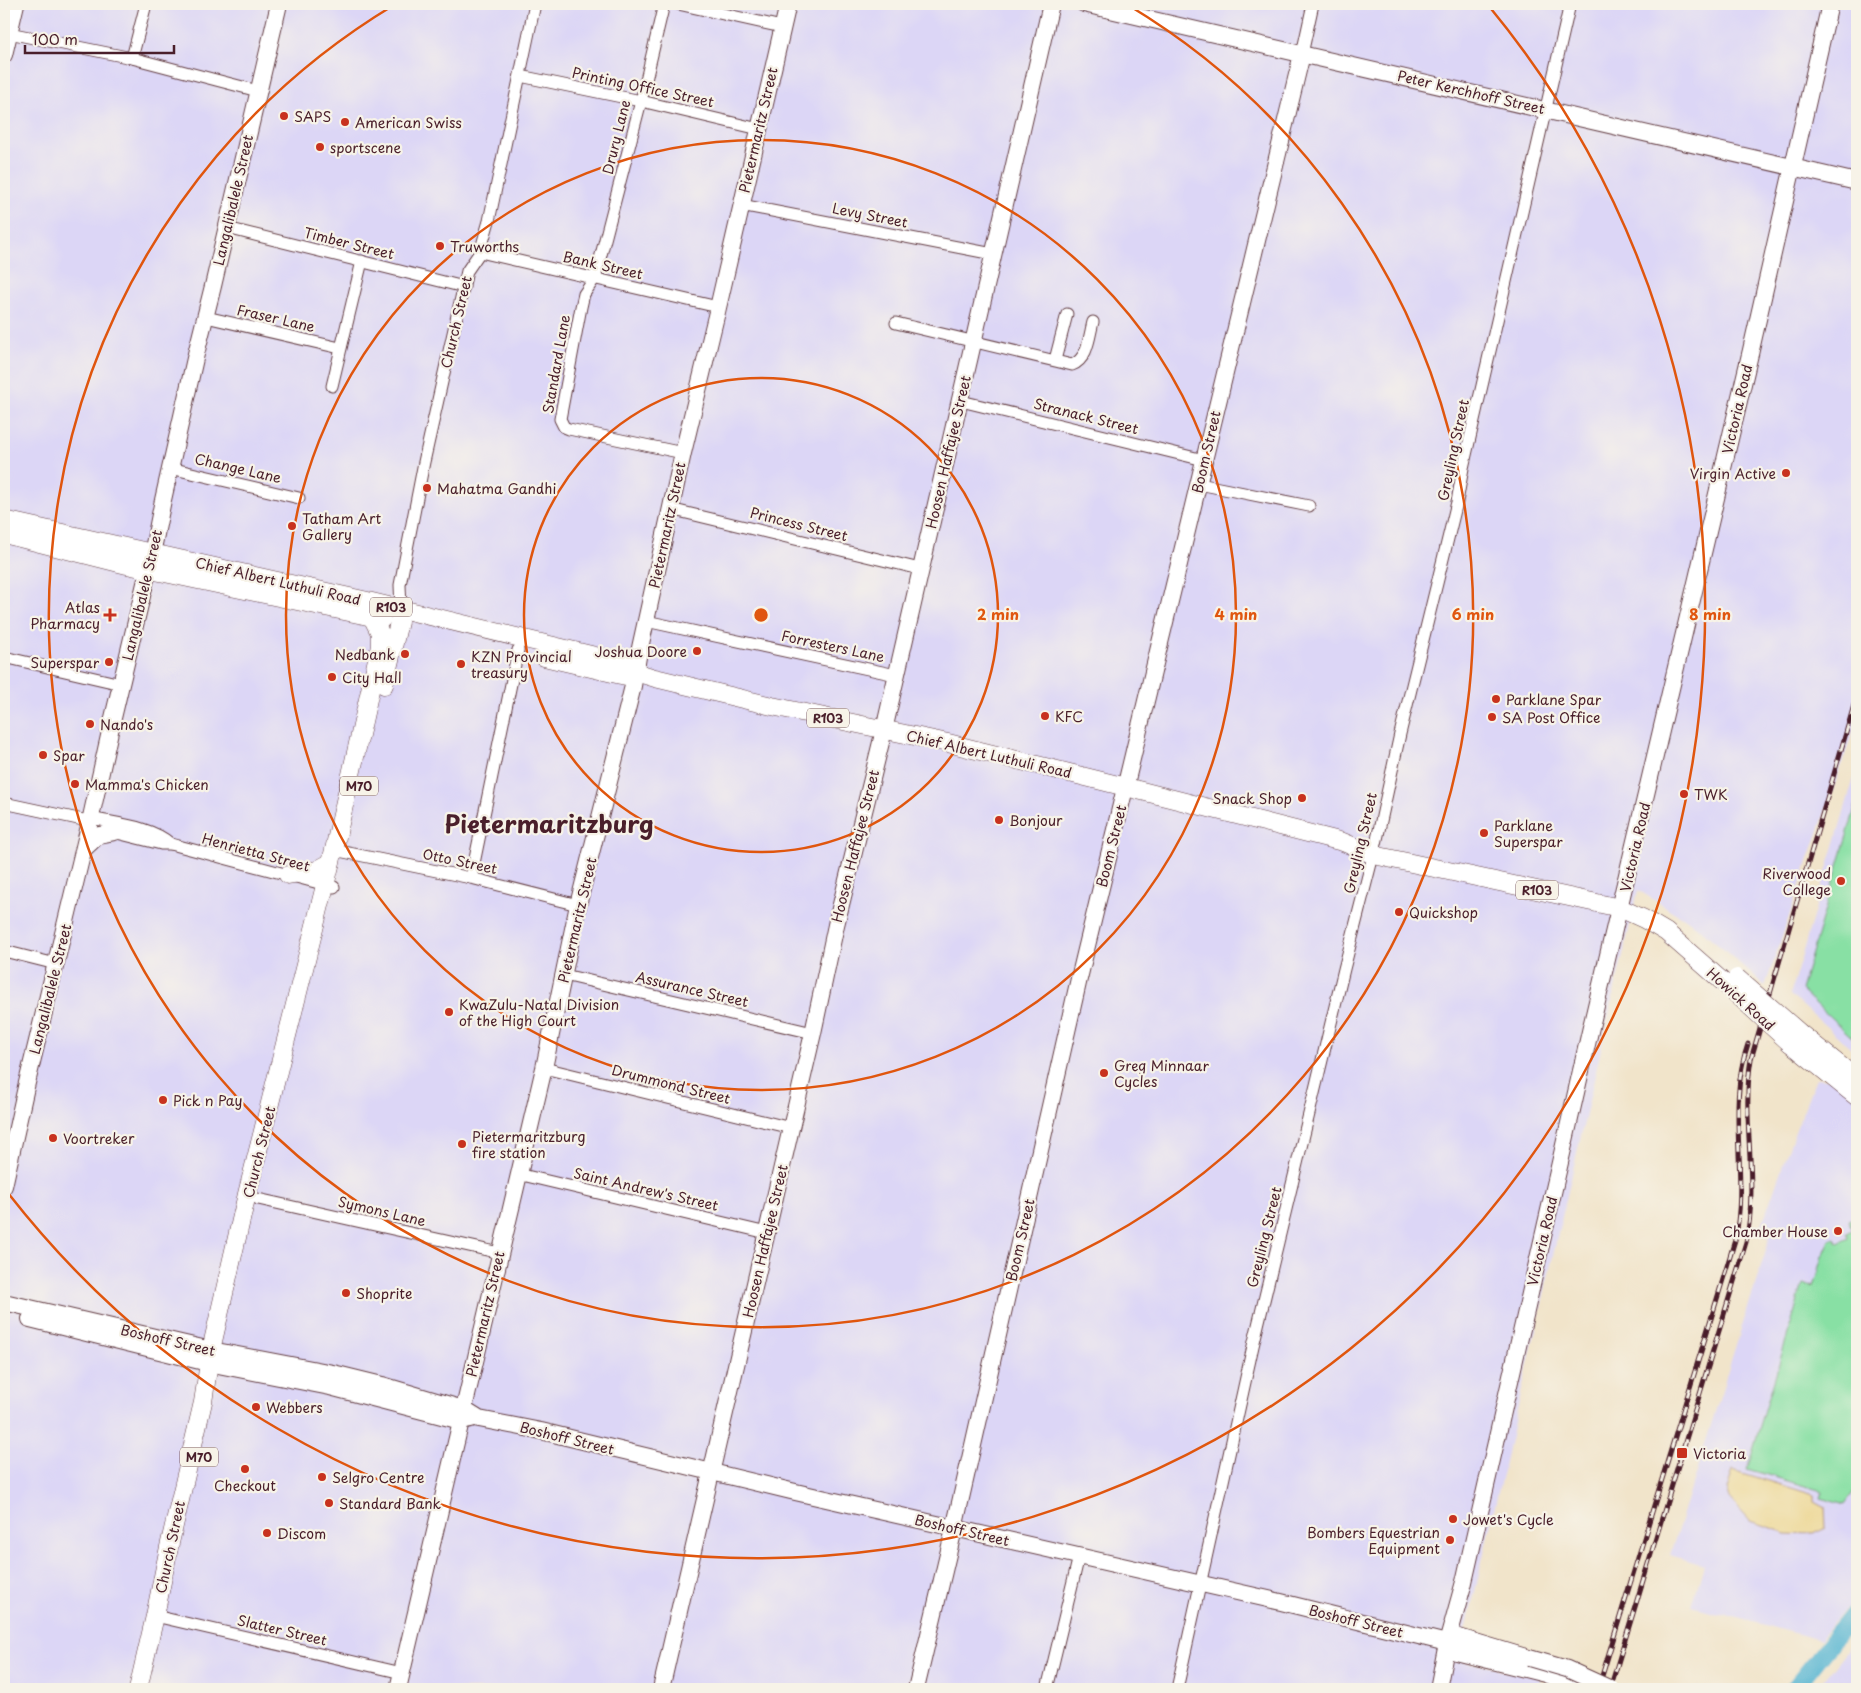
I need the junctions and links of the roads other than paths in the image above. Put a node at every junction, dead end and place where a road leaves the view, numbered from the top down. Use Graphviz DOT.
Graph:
graph roads {
  1 [pos="16,4"];
  2 [pos="146,4"];
  3 [pos="279,4"];
  4 [pos="535,4"];
  5 [pos="664,4"];
  6 [pos="678,4"];
  7 [pos="788,4"];
  8 [pos="1052,4"];
  9 [pos="1084,4"];
  10 [pos="1313,4"];
  11 [pos="1570,4"];
  12 [pos="1830,4"];
  13 [pos="782,27"];
  14 [pos="9,33"];
  15 [pos="1302,54"];
  16 [pos="4,55"];
  17 [pos="132,58"];
  18 [pos="520,76"];
  19 [pos="258,91"];
  20 [pos="641,101"];
  21 [pos="1544,110"];
  22 [pos="759,129"];
  23 [pos="1792,166"];
  24 [pos="1857,182"];
  25 [pos="741,205"];
  26 [pos="227,228"];
  27 [pos="480,252"];
  28 [pos="993,254"];
  29 [pos="362,261"];
  30 [pos="595,278"];
  31 [pos="464,287"];
  32 [pos="718,307"];
  33 [pos="1067,314"];
  34 [pos="206,317"];
  35 [pos="1093,322"];
  36 [pos="896,323"];
  37 [pos="974,340"];
  38 [pos="340,348"];
  39 [pos="1055,360"];
  40 [pos="332,386"];
  41 [pos="960,401"];
  42 [pos="682,453"];
  43 [pos="1204,460"];
  44 [pos="170,468"];
  45 [pos="1199,484"];
  46 [pos="300,498"];
  47 [pos="1309,506"];
  48 [pos="670,509"];
  49 [pos="4,520"];
  50 [pos="4,534"];
  51 [pos="150,562"];
  52 [pos="920,569"];
  53 [pos="395,612"];
  54 [pos="372,617"];
  55 [pos="646,620"];
  56 [pos="518,650"];
  57 [pos="4,657"];
  58 [pos="635,672"];
  59 [pos="896,675"];
  60 [pos="121,684"];
  61 [pos="884,730"];
  62 [pos="1126,786"];
  63 [pos="4,803"];
  64 [pos="88,821"];
  65 [pos="115,832"];
  66 [pos="171,844"];
  67 [pos="84,849"];
  68 [pos="1375,849"];
  69 [pos="336,855"];
  70 [pos="288,875"];
  71 [pos="471,878"];
  72 [pos="329,886"];
  73 [pos="1622,903"];
  74 [pos="578,905"];
  75 [pos="4,951"];
  76 [pos="56,964"];
  77 [pos="564,974"];
  78 [pos="813,1033"];
  79 [pos="1795,1038"];
  80 [pos="544,1068"];
  81 [pos="1857,1079"];
  82 [pos="1857,1097"];
  83 [pos="791,1128"];
  84 [pos="518,1174"];
  85 [pos="4,1186"];
  86 [pos="258,1199"];
  87 [pos="767,1233"];
  88 [pos="500,1253"];
  89 [pos="4,1302"];
  90 [pos="4,1313"];
  91 [pos="215,1358"];
  92 [pos="467,1416"];
  93 [pos="710,1472"];
  94 [pos="954,1529"];
  95 [pos="1078,1556"];
  96 [pos="1200,1586"];
  97 [pos="158,1617"];
  98 [pos="1454,1644"];
  99 [pos="1528,1664"];
  100 [pos="402,1673"];
  101 [pos="138,1689"];
  102 [pos="146,1689"];
  103 [pos="398,1689"];
  104 [pos="661,1689"];
  105 [pos="916,1689"];
  106 [pos="1047,1689"];
  107 [pos="1177,1689"];
  108 [pos="1438,1689"];
  109 [pos="1584,1689"];
  110 [pos="1611,1689"];
  1 -- 14 [label="street"];
  2 -- 17 [label="street"];
  3 -- 19 [label="street, Langalibalele Street"];
  4 -- 18 [label="street, Church Street"];
  5 -- 20 [label="street, Drury Lane"];
  6 -- 13 [label="street"];
  7 -- 13 [label="street, Pietermaritz Street"];
  8 -- 28 [label="street, Hoosen Haffajee Street"];
  9 -- 15 [label="street, Peter Kerchhoff Street"];
  10 -- 15 [label="street, Boom Street"];
  11 -- 21 [label="street, Greyling Street"];
  12 -- 23 [label="street, Victoria Road"];
  13 -- 22 [label="street, Pietermaritz Street"];
  14 -- 16 [label="street"];
  14 -- 17 [label="street"];
  15 -- 21 [label="street, Peter Kerchhoff Street"];
  15 -- 43 [label="street, Boom Street"];
  17 -- 19 [label="street"];
  18 -- 20 [label="street, Printing Office Street"];
  18 -- 27 [label="street, Church Street"];
  19 -- 26 [label="street, Langalibalele Street"];
  20 -- 22 [label="street, Printing Office Street"];
  20 -- 30 [label="street, Drury Lane"];
  21 -- 23 [label="street, Peter Kerchhoff Street"];
  21 -- 68 [label="street, Greyling Street"];
  22 -- 25 [label="street, Pietermaritz Street"];
  23 -- 24 [label="street, Peter Kerchhoff Street"];
  23 -- 73 [label="street, Victoria Road"];
  25 -- 28 [label="street, Levy Street"];
  25 -- 32 [label="street, Pietermaritz Street"];
  26 -- 29 [label="street, Timber Street"];
  26 -- 34 [label="street, Langalibalele Street"];
  27 -- 30 [label="street, Bank Street"];
  27 -- 31 [label="street, Church Street"];
  28 -- 37 [label="street, Hoosen Haffajee Street"];
  29 -- 31 [label="street, Timber Street"];
  29 -- 38 [label="street"];
  30 -- 32 [label="street, Bank Street"];
  30 -- 42 [label="street, Standard Lane"];
  31 -- 53 [label="street, Church Street"];
  32 -- 42 [label="street, Pietermaritz Street"];
  33 -- 39 [label="street"];
  34 -- 38 [label="street, Fraser Lane"];
  34 -- 44 [label="street, Langalibalele Street"];
  35 -- 39 [label="street"];
  36 -- 37 [label="street"];
  37 -- 39 [label="street"];
  37 -- 41 [label="street, Hoosen Haffajee Street"];
  38 -- 40 [label="street"];
  41 -- 43 [label="street, Stranack Street"];
  41 -- 52 [label="street, Hoosen Haffajee Street"];
  42 -- 48 [label="street, Pietermaritz Street"];
  43 -- 45 [label="street, Boom Street"];
  44 -- 46 [label="street, Change Lane"];
  44 -- 51 [label="street, Langalibalele Street"];
  45 -- 47 [label="street"];
  45 -- 62 [label="street, Boom Street"];
  48 -- 52 [label="street, Princess Street"];
  48 -- 55 [label="street, Pietermaritz Street"];
  49 -- 51 [label="main road, Chief Albert Luthuli Road / R103"];
  50 -- 51 [label="main road, Chief Albert Luthuli Road / R103"];
  51 -- 53 [label="main road, Chief Albert Luthuli Road / R103"];
  51 -- 54 [label="main road, Chief Albert Luthuli Road / R103"];
  51 -- 60 [label="street, Langalibalele Street"];
  52 -- 59 [label="street, Hoosen Haffajee Street"];
  53 -- 54 [label="main road, Chief Albert Luthuli Road / R103"];
  53 -- 56 [label="main road, Chief Albert Luthuli Road / R103"];
  53 -- 58 [label="main road, Chief Albert Luthuli Road / R103"];
  53 -- 69 [label="main road, Church Street / M70"];
  54 -- 69 [label="main road, Church Street / M70"];
  55 -- 58 [label="street, Pietermaritz Street"];
  55 -- 59 [label="street, Forresters Lane"];
  56 -- 58 [label="main road, Chief Albert Luthuli Road / R103"];
  56 -- 71 [label="street"];
  57 -- 60 [label="street"];
  58 -- 61 [label="main road, Chief Albert Luthuli Road / R103"];
  58 -- 74 [label="street, Pietermaritz Street"];
  59 -- 61 [label="street, Hoosen Haffajee Street"];
  60 -- 64 [label="street, Langalibalele Street"];
  61 -- 62 [label="main road, Chief Albert Luthuli Road / R103"];
  61 -- 78 [label="street, Hoosen Haffajee Street"];
  62 -- 68 [label="main road, Chief Albert Luthuli Road / R103"];
  62 -- 94 [label="street, Boom Street"];
  63 -- 64 [label="street, Henrietta Street"];
  64 -- 65 [label="street, Henrietta Street"];
  64 -- 66 [label="street, Henrietta Street"];
  64 -- 67 [label="street, Langalibalele Street"];
  65 -- 66 [label="street, Henrietta Street"];
  65 -- 67 [label="street"];
  66 -- 70 [label="street, Henrietta Street"];
  67 -- 76 [label="street, Langalibalele Street"];
  68 -- 73 [label="main road, Chief Albert Luthuli Road / R103"];
  68 -- 96 [label="street, Greyling Street"];
  69 -- 70 [label="main road"];
  69 -- 71 [label="street, Otto Street"];
  69 -- 72 [label="main road, Church Street / M70"];
  70 -- 72 [label="street, Henrietta Street"];
  71 -- 74 [label="street, Otto Street"];
  72 -- 86 [label="main road, Church Street / M70"];
  72 -- 91 [label="main road, Church Street / M70"];
  73 -- 79 [label="main road, Howick Road / R103, bridge"];
  73 -- 98 [label="street, Victoria Road"];
  74 -- 77 [label="street, Pietermaritz Street"];
  75 -- 76 [label="street"];
  76 -- 85 [label="street, Langalibalele Street"];
  77 -- 78 [label="street, Assurance Street"];
  77 -- 80 [label="street, Pietermaritz Street"];
  78 -- 83 [label="street, Hoosen Haffajee Street"];
  79 -- 81 [label="main road, Howick Road / R103"];
  79 -- 82 [label="main road, Howick Road / R103"];
  80 -- 83 [label="street, Drummond Street"];
  80 -- 84 [label="street, Pietermaritz Street"];
  83 -- 87 [label="street, Hoosen Haffajee Street"];
  84 -- 87 [label="street, Saint Andrew's Street"];
  84 -- 88 [label="street, Pietermaritz Street"];
  86 -- 88 [label="street, Symons Lane"];
  86 -- 91 [label="main road, Church Street / M70"];
  87 -- 93 [label="street, Hoosen Haffajee Street"];
  88 -- 92 [label="street, Pietermaritz Street"];
  89 -- 91 [label="street, Boshoff Street"];
  90 -- 91 [label="street, Boshoff Street"];
  91 -- 92 [label="street, Boshoff Street"];
  91 -- 97 [label="main road, Church Street / M70"];
  92 -- 93 [label="street, Boshoff Street"];
  92 -- 100 [label="street, Pietermaritz Street"];
  93 -- 94 [label="street, Boshoff Street"];
  93 -- 104 [label="street, Hoosen Haffajee Street"];
  94 -- 95 [label="street, Boshoff Street"];
  94 -- 105 [label="street, Boom Street"];
  95 -- 96 [label="street, Boshoff Street"];
  95 -- 106 [label="street"];
  96 -- 98 [label="street, Boshoff Street"];
  96 -- 107 [label="street, Greyling Street"];
  97 -- 100 [label="street, Slatter Street"];
  97 -- 101 [label="main road, Church Street / M70"];
  97 -- 102 [label="main road, Church Street / M70"];
  98 -- 99 [label="street, Boshoff Street"];
  98 -- 108 [label="street, Victoria Road"];
  99 -- 109 [label="street"];
  99 -- 110 [label="street, bridge"];
  100 -- 103 [label="street, Pietermaritz Street"];
}
